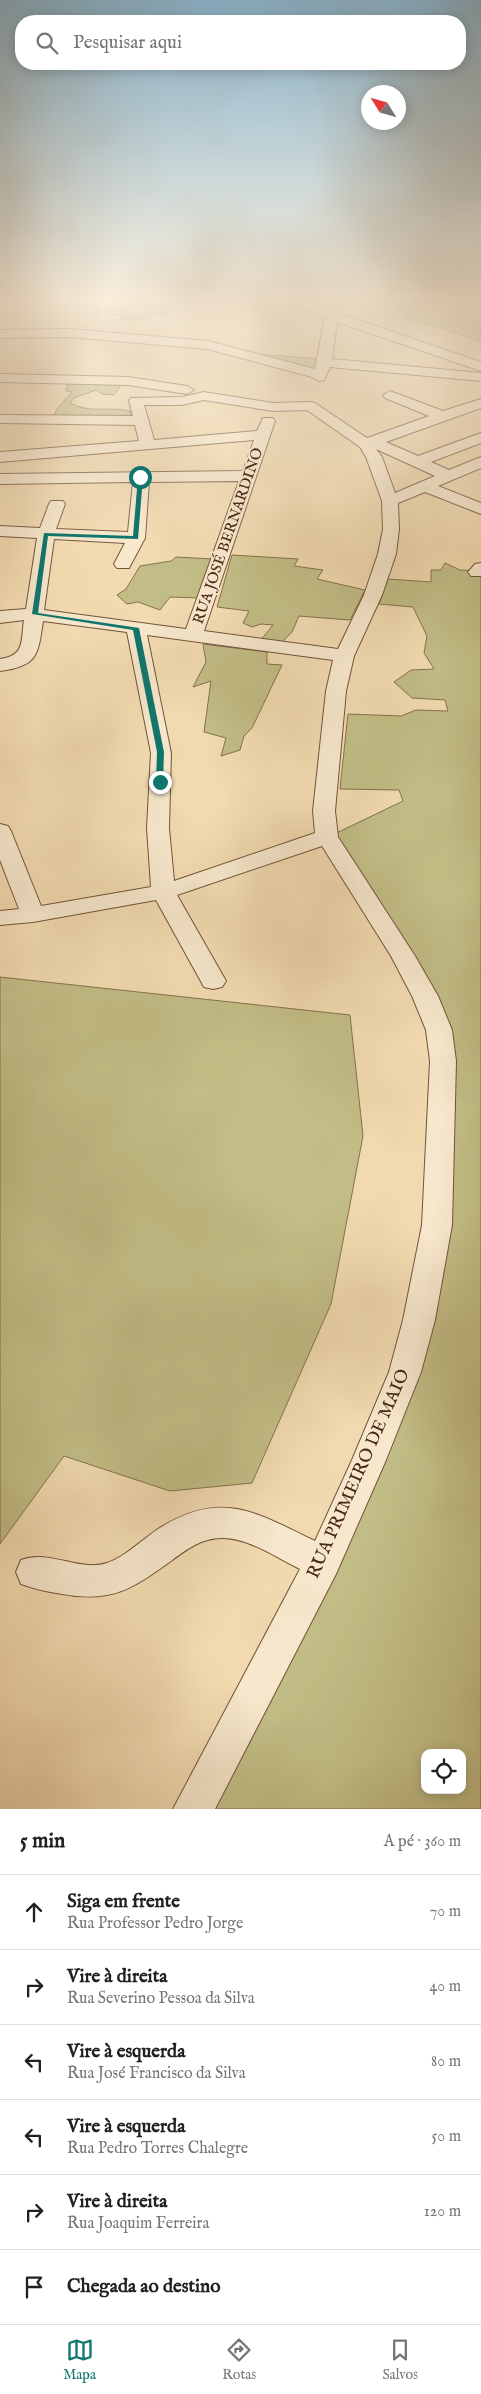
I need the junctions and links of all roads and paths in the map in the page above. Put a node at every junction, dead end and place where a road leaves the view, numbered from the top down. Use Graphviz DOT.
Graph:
graph roads {
  1 [pos="135,382"];
  2 [pos="314,382"];
  3 [pos="390,395"];
  4 [pos="204,396"];
  5 [pos="481,404"];
  6 [pos="310,406"];
  7 [pos="273,407"];
  8 [pos="459,412"];
  9 [pos="444,417"];
  10 [pos="0,419"];
  11 [pos="141,421"];
  12 [pos="481,422"];
  13 [pos="264,435"];
  14 [pos="481,438"];
  15 [pos="370,443"];
  16 [pos="147,444"];
  17 [pos="0,457"];
  18 [pos="416,462"];
  19 [pos="481,462"];
  20 [pos="249,476"];
  21 [pos="449,476"];
  22 [pos="140,477"];
  23 [pos="0,480"];
  24 [pos="424,486"];
  25 [pos="390,500"];
  26 [pos="57,504"];
  27 [pos="481,509"];
  28 [pos="0,532"];
  29 [pos="46,534"];
  30 [pos="136,538"];
  31 [pos="123,564"];
  32 [pos="35,614"];
  33 [pos="0,617"];
  34 [pos="136,629"];
  35 [pos="193,636"];
  36 [pos="344,656"];
  37 [pos="0,665"];
  38 [pos="0,831"];
  39 [pos="327,837"];
  40 [pos="163,892"];
  41 [pos="33,915"];
  42 [pos="0,918"];
  43 [pos="213,981"];
  44 [pos="323,1562"];
  45 [pos="34,1572"];
  46 [pos="193,1809"];
  1 -- 4 [label="street"];
  2 -- 6 [label="street"];
  3 -- 9 [label="street"];
  4 -- 7 [label="street"];
  4 -- 11 [label="street"];
  5 -- 8 [label="street"];
  6 -- 7 [label="street"];
  6 -- 15 [label="street, RUA PRIMEIRO DE MAIO"];
  7 -- 13 [label="street, RUA JOSÉ BERNARDINO"];
  8 -- 9 [label="street"];
  8 -- 12 [label="street"];
  9 -- 15 [label="street"];
  10 -- 11 [label="street"];
  11 -- 16 [label="street"];
  13 -- 16 [label="street"];
  13 -- 20 [label="street, RUA JOSÉ BERNARDINO"];
  14 -- 18 [label="street"];
  15 -- 18 [label="street"];
  15 -- 25 [label="street, RUA PRIMEIRO DE MAIO"];
  16 -- 17 [label="street"];
  18 -- 21 [label="street"];
  19 -- 21 [label="street"];
  20 -- 22 [label="street"];
  20 -- 35 [label="street, RUA JOSÉ BERNARDINO"];
  21 -- 24 [label="street"];
  22 -- 23 [label="street"];
  22 -- 30 [label="street"];
  24 -- 25 [label="street"];
  24 -- 27 [label="street"];
  25 -- 36 [label="street, RUA PRIMEIRO DE MAIO"];
  26 -- 29 [label="street"];
  28 -- 29 [label="street"];
  29 -- 30 [label="street"];
  29 -- 32 [label="street"];
  30 -- 31 [label="street"];
  32 -- 33 [label="street"];
  32 -- 34 [label="street"];
  32 -- 37 [label="street"];
  34 -- 35 [label="street"];
  34 -- 40 [label="street"];
  35 -- 36 [label="street"];
  36 -- 39 [label="street, RUA PRIMEIRO DE MAIO"];
  38 -- 41 [label="street"];
  39 -- 40 [label="street"];
  39 -- 44 [label="street, RUA PRIMEIRO DE MAIO"];
  40 -- 41 [label="street"];
  40 -- 43 [label="street"];
  41 -- 42 [label="street"];
  44 -- 45 [label="street"];
  44 -- 46 [label="street, RUA PRIMEIRO DE MAIO"];
}
